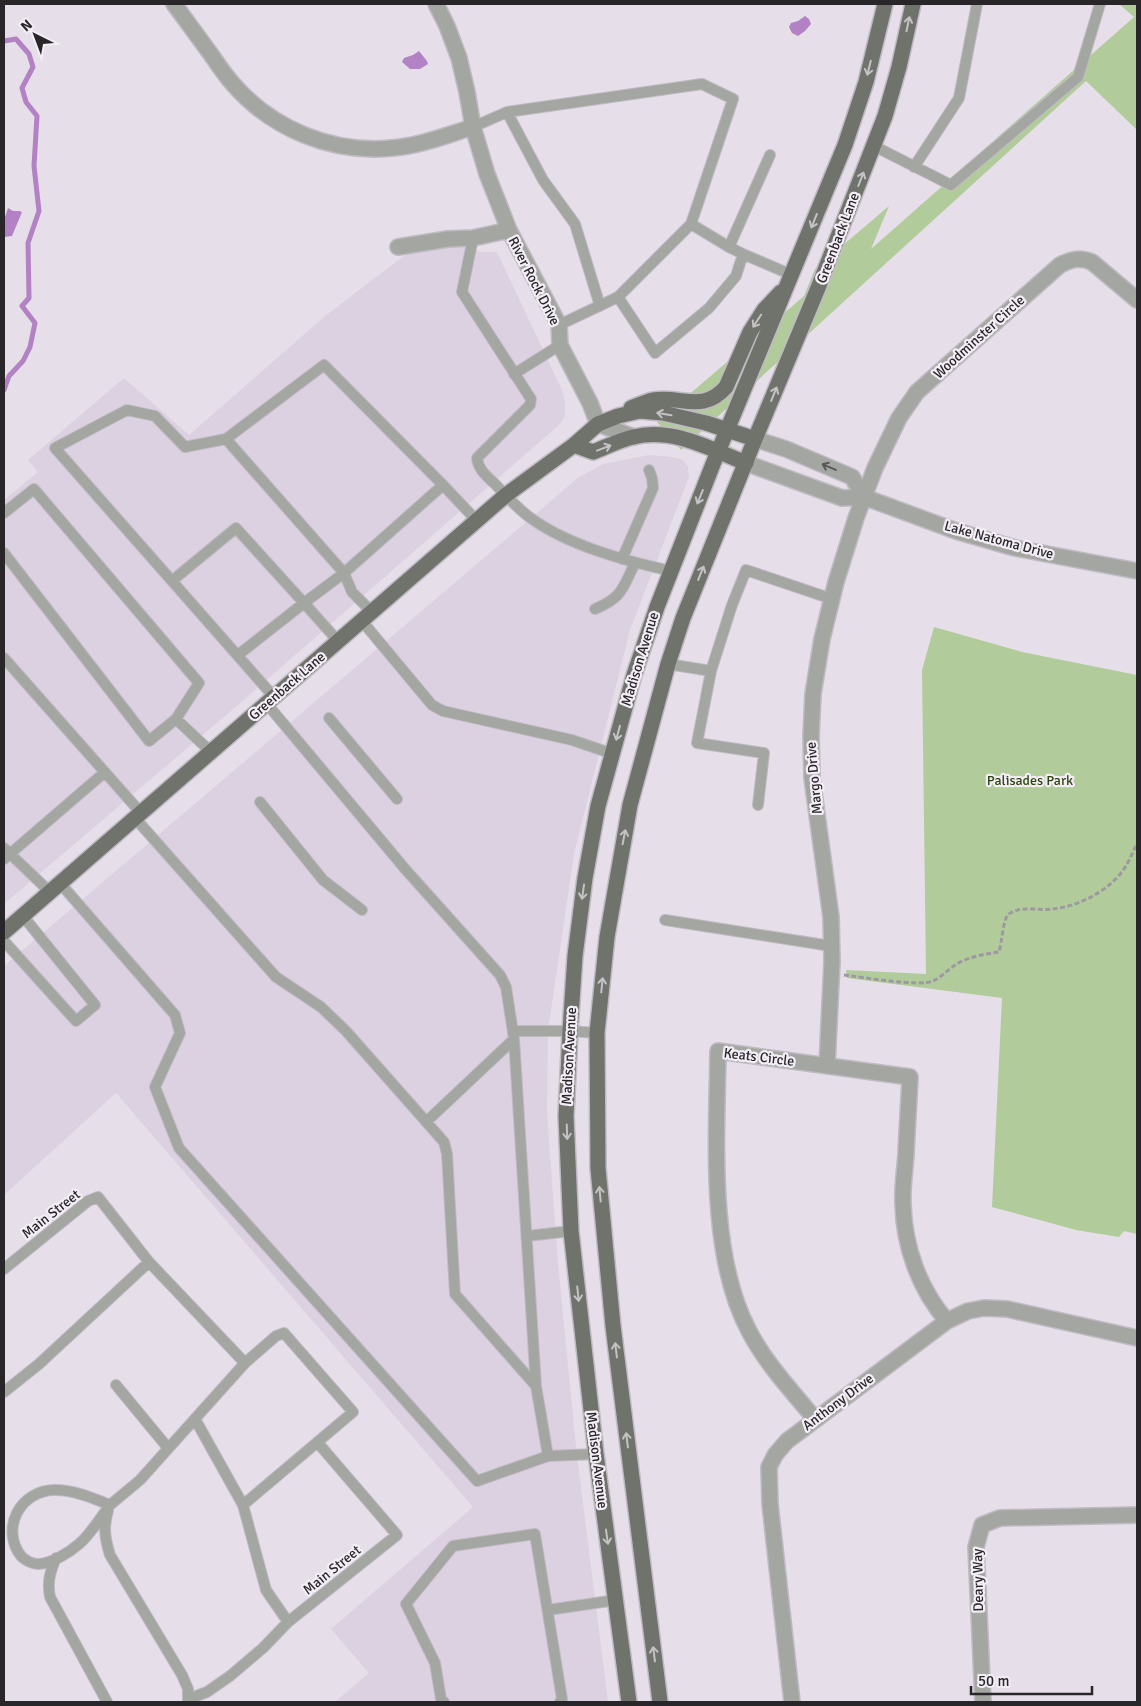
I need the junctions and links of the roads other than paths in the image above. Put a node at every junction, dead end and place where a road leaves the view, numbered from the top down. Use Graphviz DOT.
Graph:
graph roads {
  1 [pos="174,4"];
  2 [pos="436,4"];
  3 [pos="885,4"];
  4 [pos="913,4"];
  5 [pos="976,4"];
  6 [pos="1100,4"];
  7 [pos="507,112"];
  8 [pos="473,127"];
  9 [pos="874,146"];
  10 [pos="770,155"];
  11 [pos="914,167"];
  12 [pos="691,224"];
  13 [pos="509,230"];
  14 [pos="473,238"];
  15 [pos="398,247"];
  16 [pos="729,247"];
  17 [pos="743,254"];
  18 [pos="790,279"];
  19 [pos="618,297"];
  20 [pos="1137,300"];
  21 [pos="600,306"];
  22 [pos="559,325"];
  23 [pos="560,345"];
  24 [pos="514,374"];
  25 [pos="618,416"];
  26 [pos="598,424"];
  27 [pos="727,431"];
  28 [pos="634,436"];
  29 [pos="226,439"];
  30 [pos="755,439"];
  31 [pos="574,445"];
  32 [pos="718,452"];
  33 [pos="746,463"];
  34 [pos="648,470"];
  35 [pos="443,485"];
  36 [pos="506,495"];
  37 [pos="864,498"];
  38 [pos="4,513"];
  39 [pos="477,521"];
  40 [pos="4,553"];
  41 [pos="622,559"];
  42 [pos="635,563"];
  43 [pos="671,571"];
  44 [pos="1137,571"];
  45 [pos="344,573"];
  46 [pos="173,580"];
  47 [pos="832,599"];
  48 [pos="304,603"];
  49 [pos="595,609"];
  50 [pos="367,616"];
  51 [pos="338,641"];
  52 [pos="238,655"];
  53 [pos="4,658"];
  54 [pos="668,664"];
  55 [pos="710,671"];
  56 [pos="270,700"];
  57 [pos="329,718"];
  58 [pos="176,719"];
  59 [pos="211,752"];
  60 [pos="612,754"];
  61 [pos="105,772"];
  62 [pos="397,799"];
  63 [pos="260,802"];
  64 [pos="758,806"];
  65 [pos="138,816"];
  66 [pos="6,854"];
  67 [pos="55,888"];
  68 [pos="362,910"];
  69 [pos="23,916"];
  70 [pos="665,920"];
  71 [pos="4,932"];
  72 [pos="4,941"];
  73 [pos="832,946"];
  74 [pos="570,1031"];
  75 [pos="597,1033"];
  76 [pos="514,1035"];
  77 [pos="827,1066"];
  78 [pos="426,1122"];
  79 [pos="571,1231"];
  80 [pos="527,1236"];
  81 [pos="149,1262"];
  82 [pos="4,1269"];
  83 [pos="947,1321"];
  84 [pos="1137,1338"];
  85 [pos="246,1363"];
  86 [pos="116,1385"];
  87 [pos="536,1386"];
  88 [pos="4,1392"];
  89 [pos="195,1419"];
  90 [pos="815,1419"];
  91 [pos="318,1443"];
  92 [pos="168,1448"];
  93 [pos="596,1454"];
  94 [pos="548,1456"];
  95 [pos="110,1505"];
  96 [pos="243,1505"];
  97 [pos="1137,1515"];
  98 [pos="56,1558"];
  99 [pos="616,1600"];
  100 [pos="548,1610"];
  101 [pos="288,1622"];
  102 [pos="188,1701"];
  103 [pos="107,1702"];
  104 [pos="444,1702"];
  105 [pos="560,1702"];
  106 [pos="629,1702"];
  107 [pos="660,1702"];
  108 [pos="792,1702"];
  109 [pos="983,1702"];
  1 -- 8 [label="street"];
  2 -- 8 [label="street, River Rock Drive"];
  3 -- 18 [label="main road, Greenback Lane, one-way"];
  9 -- 4 [label="main road, Greenback Lane, one-way"];
  5 -- 11 [label="lane"];
  6 -- 11 [label="lane"];
  7 -- 8 [label="lane"];
  7 -- 12 [label="lane"];
  7 -- 21 [label="lane"];
  8 -- 13 [label="street, River Rock Drive"];
  9 -- 11 [label="lane"];
  30 -- 9 [label="main road, Greenback Lane, one-way"];
  10 -- 16 [label="lane"];
  12 -- 16 [label="lane"];
  12 -- 19 [label="lane"];
  13 -- 14 [label="street"];
  13 -- 22 [label="street, River Rock Drive"];
  14 -- 15 [label="street"];
  14 -- 24 [label="lane"];
  16 -- 17 [label="lane"];
  17 -- 18 [label="lane"];
  17 -- 19 [label="lane"];
  18 -- 25 [label="main road, one-way"];
  18 -- 27 [label="main road, Greenback Lane"];
  19 -- 21 [label="lane"];
  20 -- 37 [label="street, Woodminster Circle"];
  21 -- 22 [label="lane"];
  22 -- 23 [label="street, River Rock Drive"];
  23 -- 24 [label="lane"];
  23 -- 26 [label="street, River Rock Drive"];
  24 -- 36 [label="lane"];
  25 -- 26 [label="main road, Greenback Lane"];
  27 -- 25 [label="main road, Greenback Lane, one-way"];
  26 -- 28 [label="street"];
  26 -- 31 [label="main road, Greenback Lane"];
  27 -- 30 [label="main road, Greenback Lane"];
  27 -- 32 [label="main road, Madison Avenue"];
  31 -- 28 [label="main road, one-way"];
  28 -- 32 [label="main road"];
  29 -- 35 [label="lane"];
  29 -- 45 [label="lane"];
  29 -- 46 [label="lane"];
  30 -- 33 [label="main road, Madison Avenue"];
  37 -- 30 [label="street, one-way"];
  31 -- 36 [label="main road, Greenback Lane"];
  32 -- 33 [label="main road"];
  32 -- 43 [label="main road, Madison Avenue, one-way"];
  33 -- 37 [label="street, Lake Natoma Drive"];
  54 -- 33 [label="main road, Madison Avenue, one-way"];
  34 -- 41 [label="lane"];
  35 -- 39 [label="lane"];
  35 -- 45 [label="lane"];
  36 -- 39 [label="main road, Greenback Lane"];
  36 -- 41 [label="lane"];
  37 -- 44 [label="street, Lake Natoma Drive"];
  37 -- 47 [label="street, Margo Drive"];
  38 -- 58 [label="lane"];
  39 -- 50 [label="main road, Greenback Lane"];
  40 -- 58 [label="lane"];
  41 -- 42 [label="lane"];
  42 -- 43 [label="lane"];
  42 -- 49 [label="lane"];
  43 -- 60 [label="main road, Madison Avenue, one-way"];
  45 -- 48 [label="lane"];
  45 -- 50 [label="lane"];
  46 -- 48 [label="lane"];
  46 -- 52 [label="lane"];
  47 -- 55 [label="lane"];
  47 -- 73 [label="street, Margo Drive"];
  48 -- 51 [label="lane"];
  48 -- 52 [label="lane"];
  50 -- 51 [label="main road, Greenback Lane"];
  50 -- 60 [label="lane"];
  51 -- 56 [label="main road, Greenback Lane"];
  52 -- 56 [label="lane"];
  53 -- 61 [label="lane"];
  54 -- 55 [label="lane"];
  75 -- 54 [label="main road, Madison Avenue, one-way"];
  55 -- 64 [label="lane"];
  56 -- 59 [label="main road, Greenback Lane"];
  56 -- 76 [label="lane"];
  57 -- 62 [label="lane"];
  58 -- 59 [label="lane"];
  59 -- 65 [label="main road, Greenback Lane"];
  60 -- 74 [label="main road, Madison Avenue, one-way"];
  61 -- 65 [label="lane"];
  61 -- 66 [label="lane"];
  63 -- 68 [label="lane"];
  65 -- 67 [label="main road, Greenback Lane"];
  65 -- 78 [label="lane"];
  66 -- 67 [label="lane"];
  67 -- 69 [label="main road, Greenback Lane"];
  67 -- 94 [label="lane"];
  69 -- 71 [label="main road, Greenback Lane"];
  69 -- 72 [label="lane"];
  70 -- 73 [label="lane"];
  73 -- 77 [label="street, Margo Drive"];
  74 -- 75 [label="lane"];
  74 -- 76 [label="lane"];
  74 -- 79 [label="main road, Madison Avenue, one-way"];
  107 -- 75 [label="main road, Madison Avenue, one-way"];
  76 -- 78 [label="lane"];
  76 -- 80 [label="lane"];
  77 -- 83 [label="street, Keats Circle"];
  77 -- 90 [label="street, Keats Circle"];
  78 -- 87 [label="lane"];
  79 -- 80 [label="lane"];
  79 -- 93 [label="main road, Madison Avenue, one-way"];
  80 -- 87 [label="lane"];
  81 -- 82 [label="lane, Main Street"];
  81 -- 85 [label="lane, Main Street"];
  81 -- 88 [label="lane"];
  83 -- 84 [label="street, Anthony Drive"];
  83 -- 90 [label="street, Anthony Drive"];
  85 -- 89 [label="lane"];
  85 -- 91 [label="lane"];
  86 -- 92 [label="lane"];
  87 -- 94 [label="lane"];
  89 -- 92 [label="lane"];
  89 -- 96 [label="lane"];
  90 -- 108 [label="street, Anthony Drive"];
  91 -- 96 [label="lane"];
  91 -- 101 [label="lane, Main Street"];
  92 -- 95 [label="lane"];
  93 -- 94 [label="lane"];
  93 -- 99 [label="main road, Madison Avenue, one-way"];
  95 -- 98 [label="lane"];
  95 -- 98 [label="lane"];
  95 -- 102 [label="lane"];
  96 -- 101 [label="lane"];
  97 -- 109 [label="street, Deary Way"];
  98 -- 103 [label="lane"];
  99 -- 100 [label="lane"];
  99 -- 106 [label="main road, Madison Avenue"];
  100 -- 104 [label="lane"];
  100 -- 105 [label="lane"];
  101 -- 102 [label="lane"];
}
